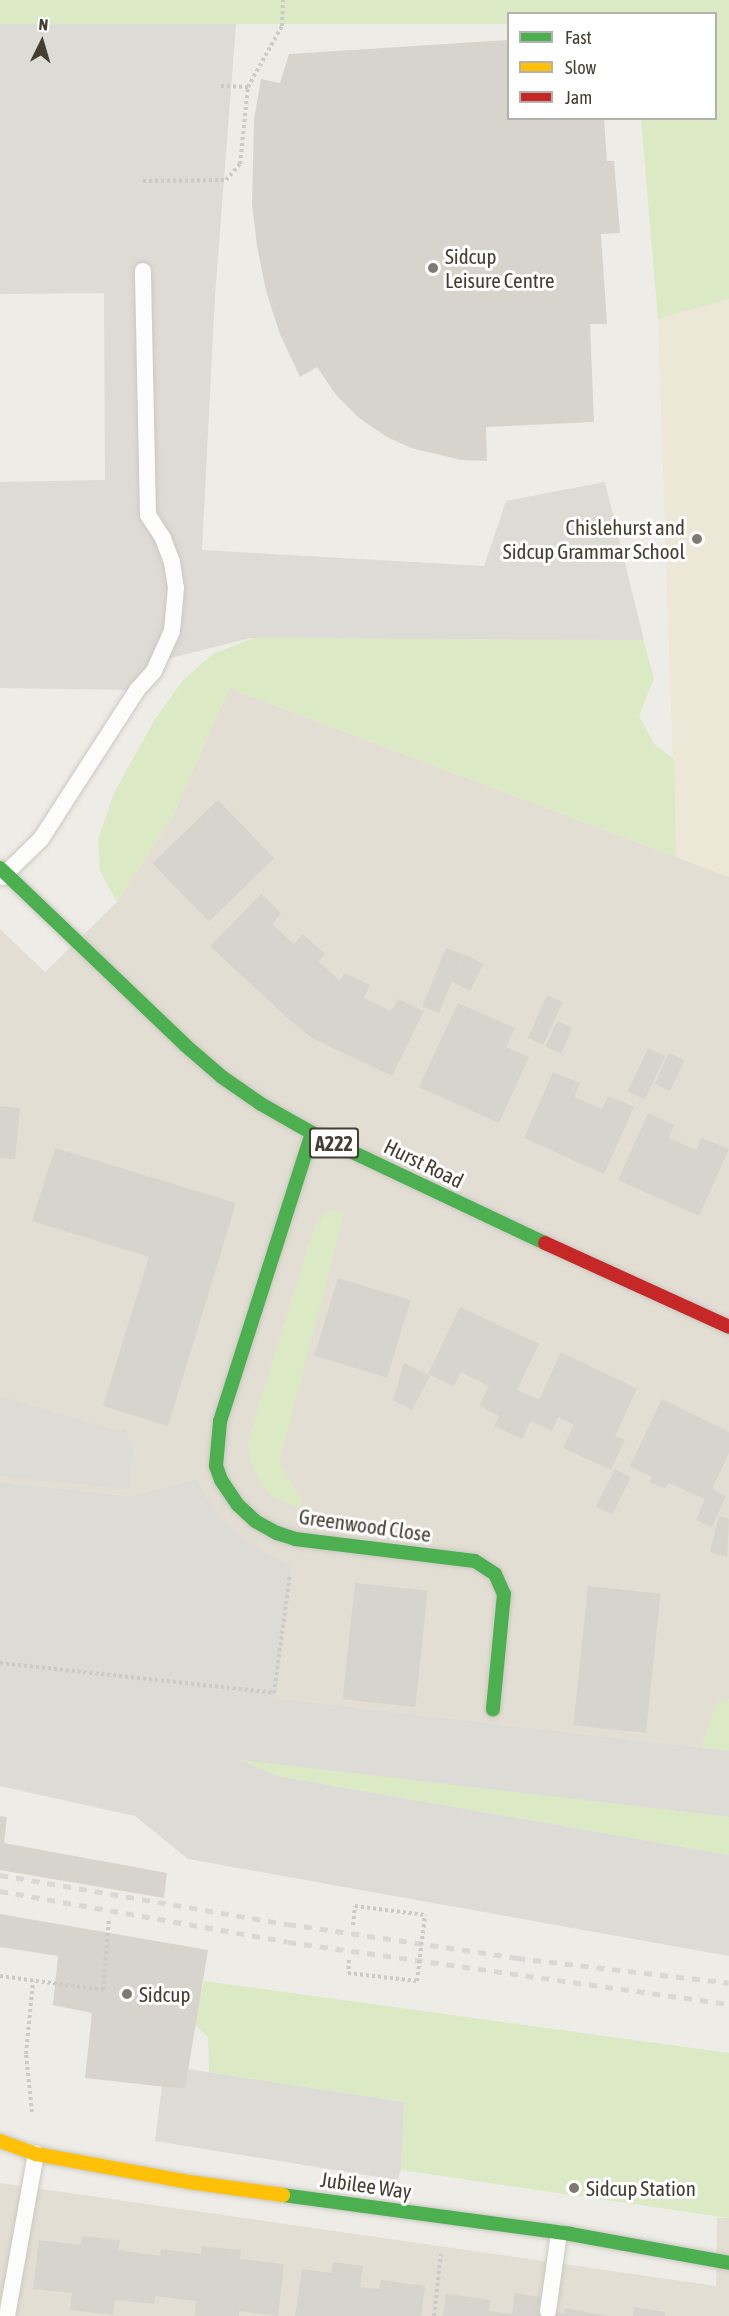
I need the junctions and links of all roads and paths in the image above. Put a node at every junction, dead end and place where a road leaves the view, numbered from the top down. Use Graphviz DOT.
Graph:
graph roads {
  1 [pos="283,0"];
  2 [pos="221,86"];
  3 [pos="248,87"];
  4 [pos="143,181"];
  5 [pos="143,271"];
  6 [pos="2,873"];
  7 [pos="312,1133"];
  8 [pos="729,1326"];
  9 [pos="295,1539"];
  10 [pos="0,1663"];
  11 [pos="493,1709"];
  12 [pos="109,1919"];
  13 [pos="353,1925"];
  14 [pos="349,1960"];
  15 [pos="0,1976"];
  16 [pos="33,1981"];
  17 [pos="0,2140"];
  18 [pos="36,2154"];
  19 [pos="446,2217"];
  20 [pos="559,2233"];
  21 [pos="729,2263"];
  22 [pos="548,2311"];
  23 [pos="7,2316"];
  24 [pos="434,2316"];
  1 -- 3 [label="path"];
  2 -- 3 [label="path"];
  3 -- 4 [label="path"];
  5 -- 6 [label="lane"];
  6 -- 7 [label="street, Hurst Road / A222"];
  7 -- 8 [label="street, Hurst Road / A222"];
  7 -- 9 [label="street, Greenwood Close"];
  9 -- 10 [label="path"];
  9 -- 11 [label="street, Greenwood Close"];
  12 -- 16 [label="path"];
  13 -- 14 [label="path, bridge"];
  15 -- 16 [label="path"];
  16 -- 18 [label="path"];
  17 -- 18 [label="street, Jubilee Way"];
  18 -- 19 [label="street, Jubilee Way"];
  18 -- 23 [label="lane"];
  19 -- 20 [label="street, Jubilee Way"];
  19 -- 24 [label="path"];
  20 -- 21 [label="street, Jubilee Way"];
  20 -- 22 [label="lane"];
}
